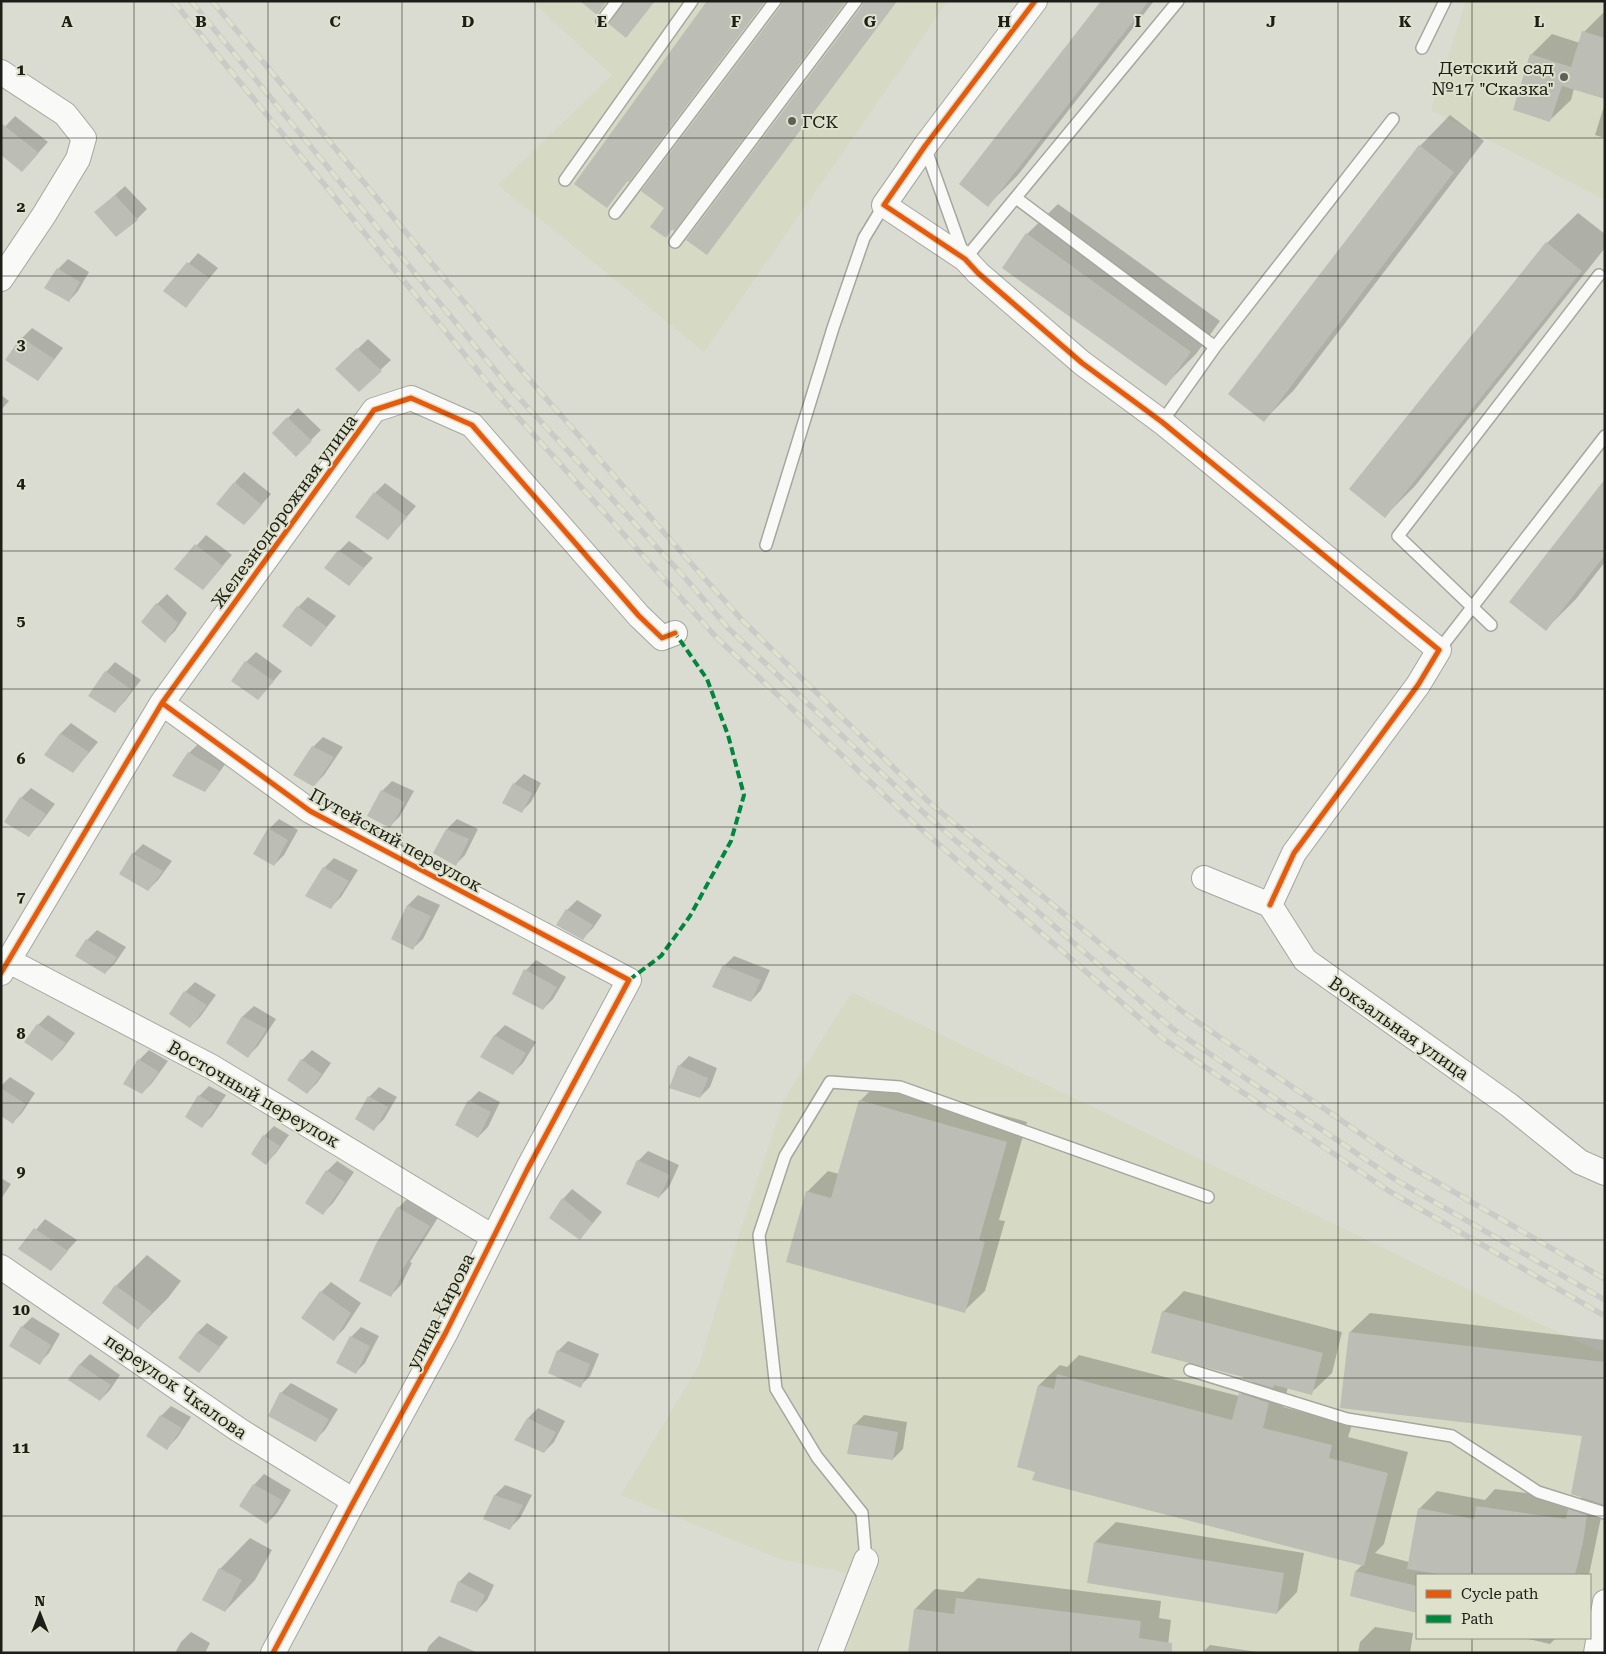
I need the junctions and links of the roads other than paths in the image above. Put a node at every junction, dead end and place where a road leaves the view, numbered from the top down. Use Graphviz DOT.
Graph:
graph roads {
  1 [pos="617,1"];
  2 [pos="692,1"];
  3 [pos="775,1"];
  4 [pos="856,1"];
  5 [pos="1035,1"];
  6 [pos="1178,1"];
  7 [pos="1445,1"];
  8 [pos="602,21"];
  9 [pos="1422,48"];
  10 [pos="1,72"];
  11 [pos="1394,119"];
  12 [pos="925,146"];
  13 [pos="565,180"];
  14 [pos="1016,198"];
  15 [pos="884,205"];
  16 [pos="615,213"];
  17 [pos="675,242"];
  18 [pos="965,259"];
  19 [pos="1599,275"];
  20 [pos="1,279"];
  21 [pos="1215,347"];
  22 [pos="1162,422"];
  23 [pos="1605,436"];
  24 [pos="766,545"];
  25 [pos="1471,606"];
  26 [pos="1491,626"];
  27 [pos="675,633"];
  28 [pos="1439,650"];
  29 [pos="162,703"];
  30 [pos="1204,878"];
  31 [pos="1270,905"];
  32 [pos="5,967"];
  33 [pos="629,980"];
  34 [pos="1605,1173"];
  35 [pos="1208,1197"];
  36 [pos="493,1238"];
  37 [pos="1,1267"];
  38 [pos="1190,1370"];
  39 [pos="354,1501"];
  40 [pos="1605,1513"];
  41 [pos="866,1560"];
  42 [pos="1605,1602"];
  43 [pos="273,1653"];
  44 [pos="830,1653"];
  45 [pos="1596,1653"];
  1 -- 8 [label="lane"];
  2 -- 13 [label="lane"];
  3 -- 16 [label="lane"];
  4 -- 17 [label="lane"];
  5 -- 12 [label="street"];
  6 -- 14 [label="lane"];
  7 -- 9 [label="lane"];
  10 -- 20 [label="street"];
  11 -- 21 [label="lane"];
  12 -- 15 [label="street"];
  12 -- 18 [label="lane"];
  14 -- 18 [label="lane"];
  14 -- 21 [label="lane"];
  15 -- 18 [label="street"];
  15 -- 24 [label="lane"];
  18 -- 22 [label="street"];
  19 -- 25 [label="lane"];
  21 -- 22 [label="lane"];
  22 -- 28 [label="street"];
  23 -- 25 [label="lane"];
  25 -- 26 [label="lane"];
  25 -- 28 [label="lane"];
  27 -- 29 [label="street, Железнодорожная улица"];
  28 -- 31 [label="street"];
  29 -- 32 [label="street, Железнодорожная улица"];
  29 -- 33 [label="street, Путейский переулок"];
  30 -- 31 [label="street"];
  31 -- 34 [label="street, Вокзальная улица"];
  32 -- 36 [label="street, Восточный переулок"];
  33 -- 36 [label="street, улица Кирова"];
  35 -- 41 [label="lane"];
  36 -- 39 [label="street, улица Кирова"];
  37 -- 39 [label="street, переулок Чкалова"];
  38 -- 40 [label="lane"];
  39 -- 43 [label="street, улица Кирова"];
  41 -- 44 [label="street"];
  42 -- 45 [label="street"];
}
